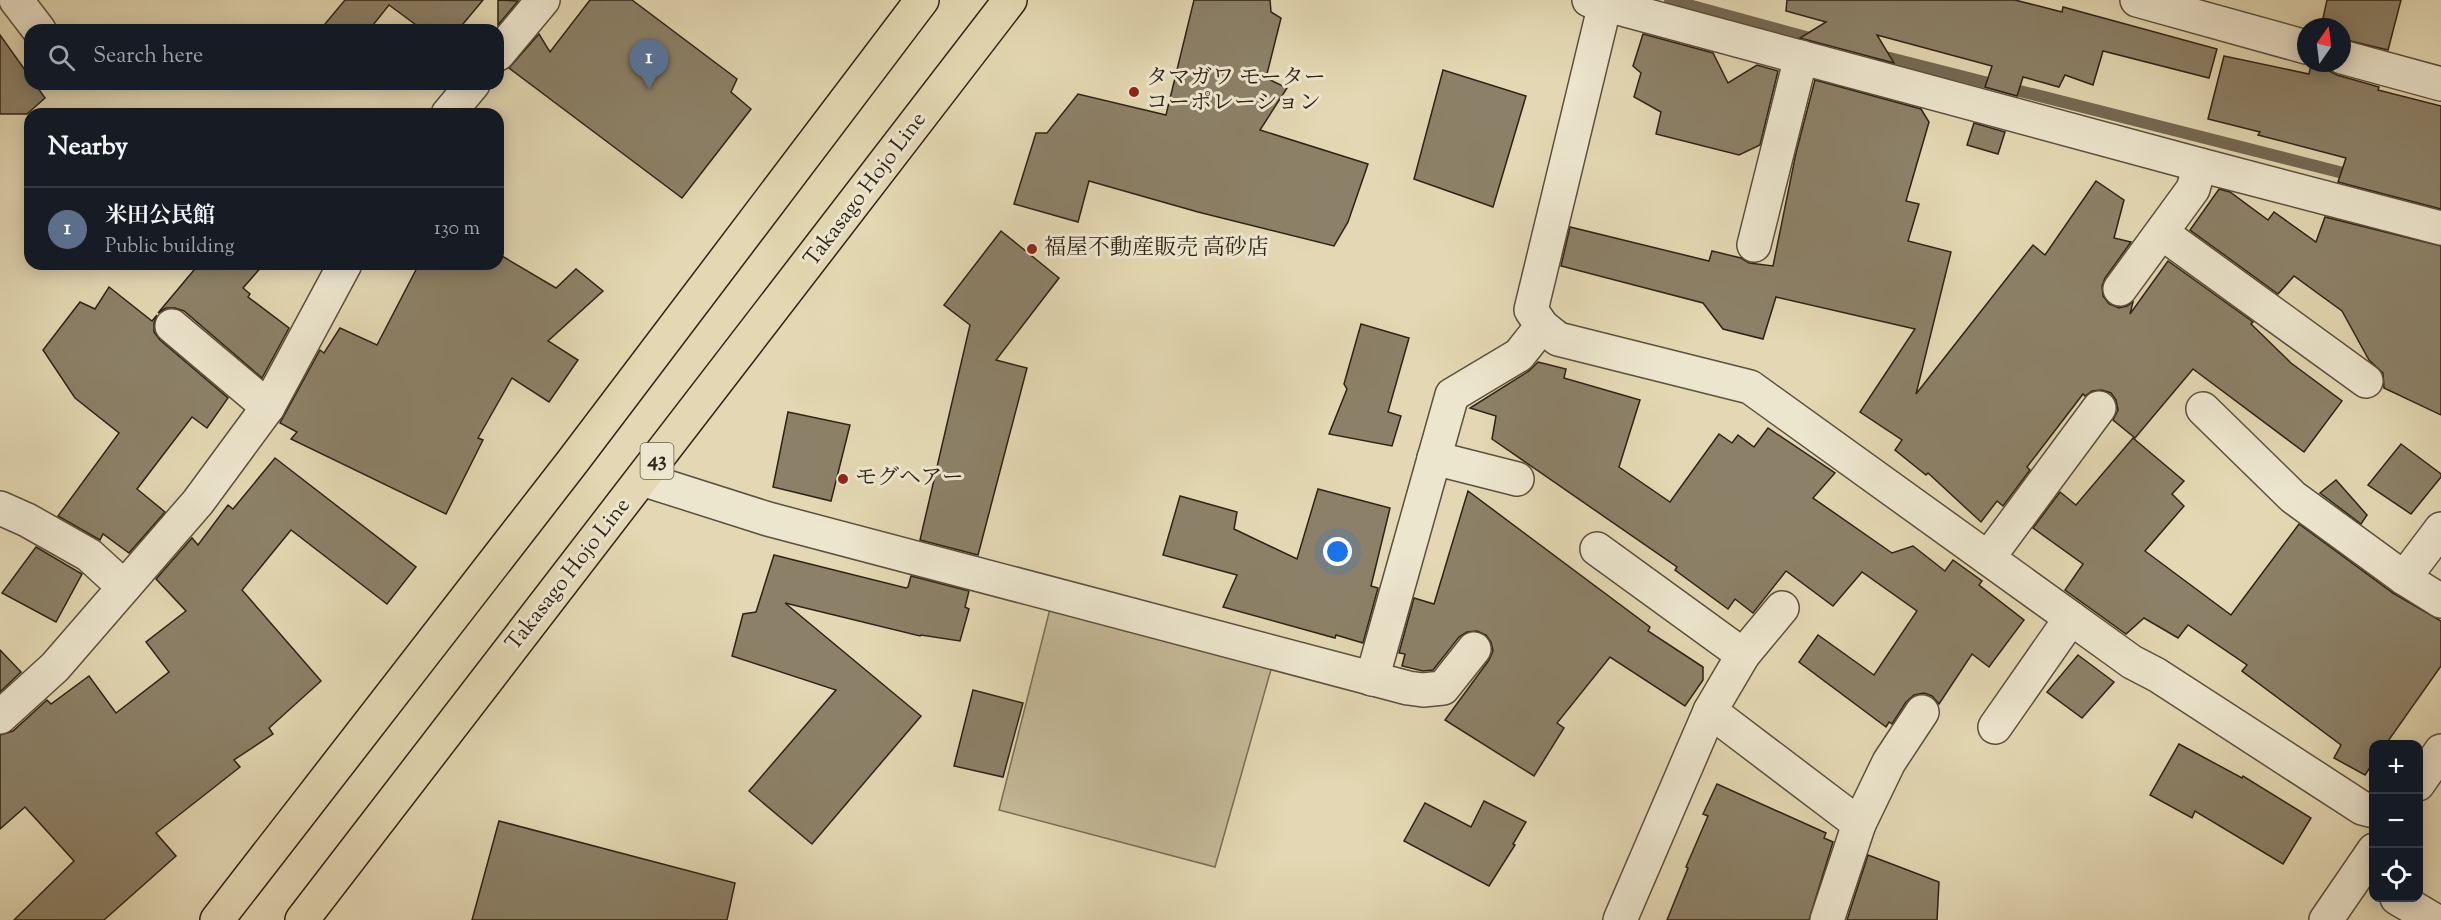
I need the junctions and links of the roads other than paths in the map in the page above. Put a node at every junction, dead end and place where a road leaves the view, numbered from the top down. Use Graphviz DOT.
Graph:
graph roads {
  1 [pos="16,0"];
  2 [pos="543,0"];
  3 [pos="922,0"];
  4 [pos="1010,0"];
  5 [pos="2137,0"];
  6 [pos="1597,2"];
  7 [pos="34,24"];
  8 [pos="2297,44"];
  9 [pos="504,47"];
  10 [pos="1801,57"];
  11 [pos="2351,59"];
  12 [pos="2441,84"];
  13 [pos="468,90"];
  14 [pos="453,108"];
  15 [pos="2200,165"];
  16 [pos="2441,228"];
  17 [pos="2162,234"];
  18 [pos="1754,245"];
  19 [pos="342,270"];
  20 [pos="2120,289"];
  21 [pos="172,326"];
  22 [pos="1542,326"];
  23 [pos="2366,381"];
  24 [pos="268,407"];
  25 [pos="2099,408"];
  26 [pos="2204,409"];
  27 [pos="1434,458"];
  28 [pos="642,479"];
  29 [pos="1517,479"];
  30 [pos="0,508"];
  31 [pos="2441,529"];
  32 [pos="1597,549"];
  33 [pos="1988,558"];
  34 [pos="2404,578"];
  35 [pos="124,587"];
  36 [pos="2441,601"];
  37 [pos="1782,608"];
  38 [pos="2071,618"];
  39 [pos="1474,649"];
  40 [pos="1743,656"];
  41 [pos="1372,679"];
  42 [pos="1710,711"];
  43 [pos="1922,712"];
  44 [pos="0,717"];
  45 [pos="1995,728"];
  46 [pos="2441,752"];
  47 [pos="2423,777"];
  48 [pos="2369,810"];
  49 [pos="1859,825"];
  50 [pos="2368,869"];
  51 [pos="2405,902"];
  52 [pos="217,920"];
  53 [pos="302,920"];
  54 [pos="1620,920"];
  55 [pos="1827,920"];
  56 [pos="2326,920"];
  57 [pos="2434,920"];
  1 -- 7 [label="street"];
  2 -- 9 [label="street"];
  3 -- 52 [label="main road"];
  4 -- 28 [label="main road, Takasago Hojo Line / 43"];
  5 -- 8 [label="street"];
  6 -- 10 [label="street"];
  6 -- 22 [label="street"];
  10 -- 15 [label="street"];
  10 -- 18 [label="street"];
  11 -- 12 [label="street"];
  13 -- 14 [label="street"];
  15 -- 16 [label="street"];
  15 -- 17 [label="street"];
  17 -- 20 [label="street"];
  17 -- 23 [label="street"];
  19 -- 24 [label="street"];
  21 -- 24 [label="street"];
  22 -- 27 [label="street"];
  22 -- 33 [label="street"];
  24 -- 35 [label="street"];
  25 -- 33 [label="street"];
  26 -- 34 [label="street"];
  27 -- 29 [label="street"];
  27 -- 41 [label="street"];
  28 -- 41 [label="street"];
  28 -- 53 [label="main road, Takasago Hojo Line / 43"];
  30 -- 35 [label="street"];
  31 -- 34 [label="street"];
  32 -- 40 [label="street"];
  33 -- 38 [label="street"];
  34 -- 36 [label="street"];
  35 -- 44 [label="street"];
  37 -- 40 [label="street"];
  38 -- 45 [label="street"];
  38 -- 48 [label="street"];
  39 -- 41 [label="street"];
  40 -- 42 [label="street"];
  42 -- 49 [label="street"];
  42 -- 54 [label="street"];
  43 -- 49 [label="street"];
  46 -- 47 [label="street"];
  49 -- 55 [label="street"];
  50 -- 56 [label="street"];
  51 -- 57 [label="street"];
}
